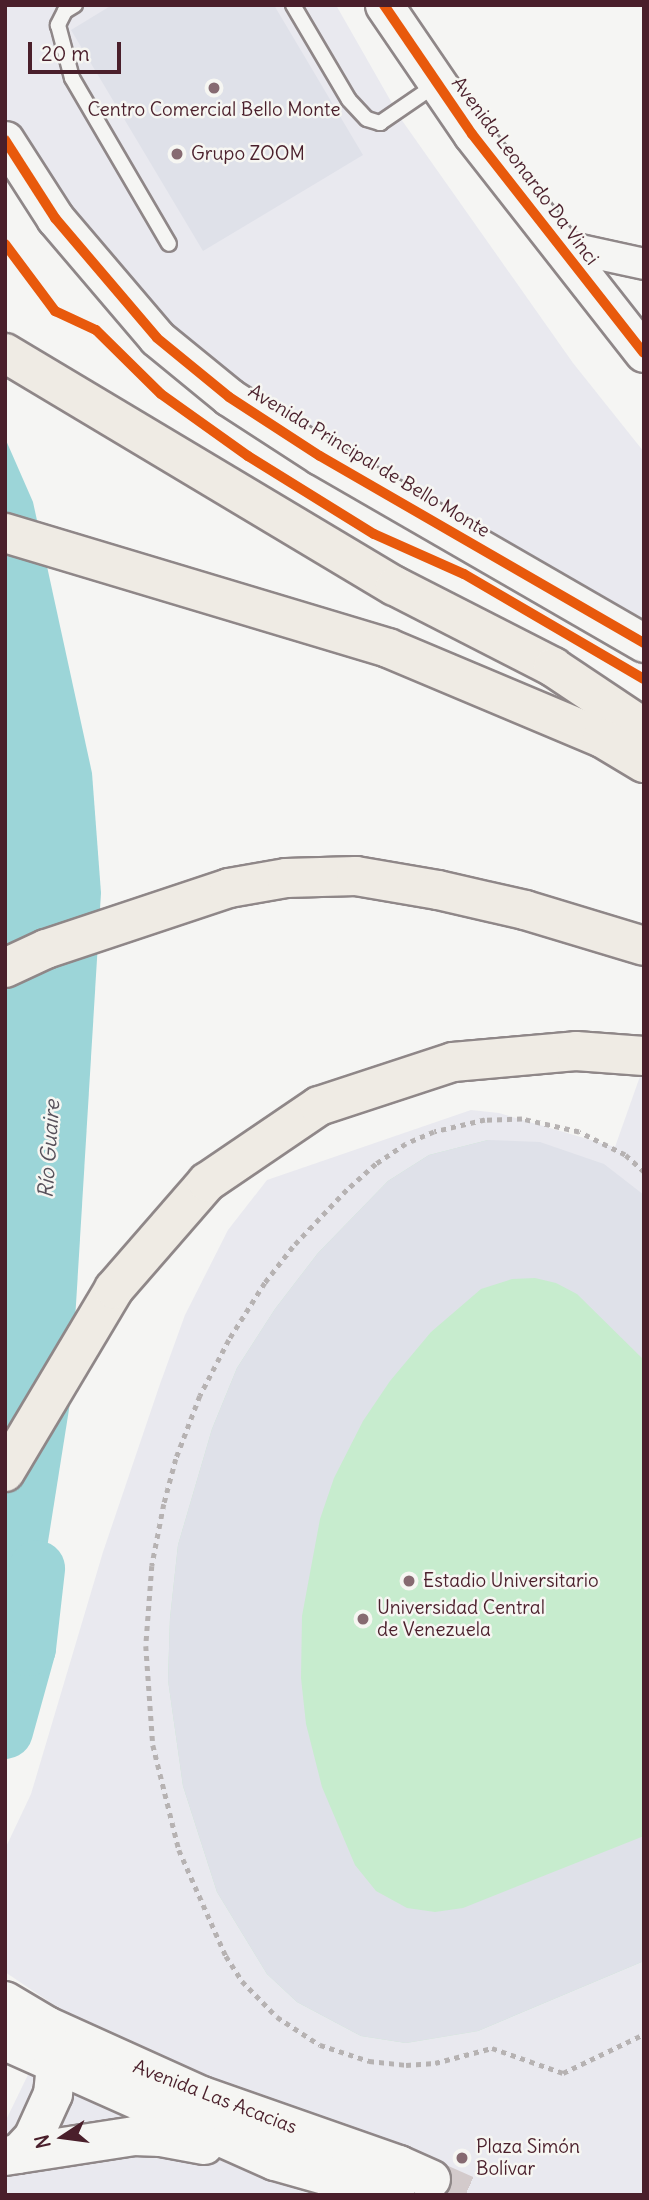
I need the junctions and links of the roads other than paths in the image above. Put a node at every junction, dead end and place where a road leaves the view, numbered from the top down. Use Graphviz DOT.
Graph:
graph roads {
  1 [pos="75,5"];
  2 [pos="293,5"];
  3 [pos="384,5"];
  4 [pos="437,84"];
  5 [pos="5,139"];
  6 [pos="169,244"];
  7 [pos="558,245"];
  8 [pos="644,264"];
  9 [pos="5,353"];
  10 [pos="644,353"];
  11 [pos="5,533"];
  12 [pos="644,643"];
  13 [pos="644,728"];
  14 [pos="644,763"];
  15 [pos="644,946"];
  16 [pos="5,968"];
  17 [pos="644,1056"];
  18 [pos="5,1472"];
  19 [pos="5,2001"];
  20 [pos="47,2026"];
  21 [pos="5,2041"];
  22 [pos="56,2066"];
  23 [pos="11,2155"];
  24 [pos="275,2161"];
  25 [pos="431,2179"];
  26 [pos="395,2195"];
  1 -- 6 [label="lane"];
  2 -- 4 [label="lane"];
  3 -- 4 [label="street, Avenida Leonardo Da Vinci"];
  4 -- 7 [label="street, Avenida Leonardo Da Vinci"];
  5 -- 12 [label="street, Avenida Principal de Bello Monte"];
  7 -- 8 [label="street"];
  7 -- 10 [label="street, Avenida Leonardo Da Vinci"];
  9 -- 13 [label="highway"];
  11 -- 14 [label="highway"];
  15 -- 16 [label="highway"];
  17 -- 18 [label="highway"];
  19 -- 20 [label="main road, Avenida Las Acacias"];
  20 -- 22 [label="main road"];
  20 -- 25 [label="main road, Avenida Las Acacias"];
  21 -- 22 [label="main road, Avenida Las Acacias"];
  22 -- 23 [label="main road"];
  22 -- 24 [label="main road, Avenida Las Acacias"];
  23 -- 24 [label="main road"];
  24 -- 26 [label="main road, Avenida Las Acacias"];
}
